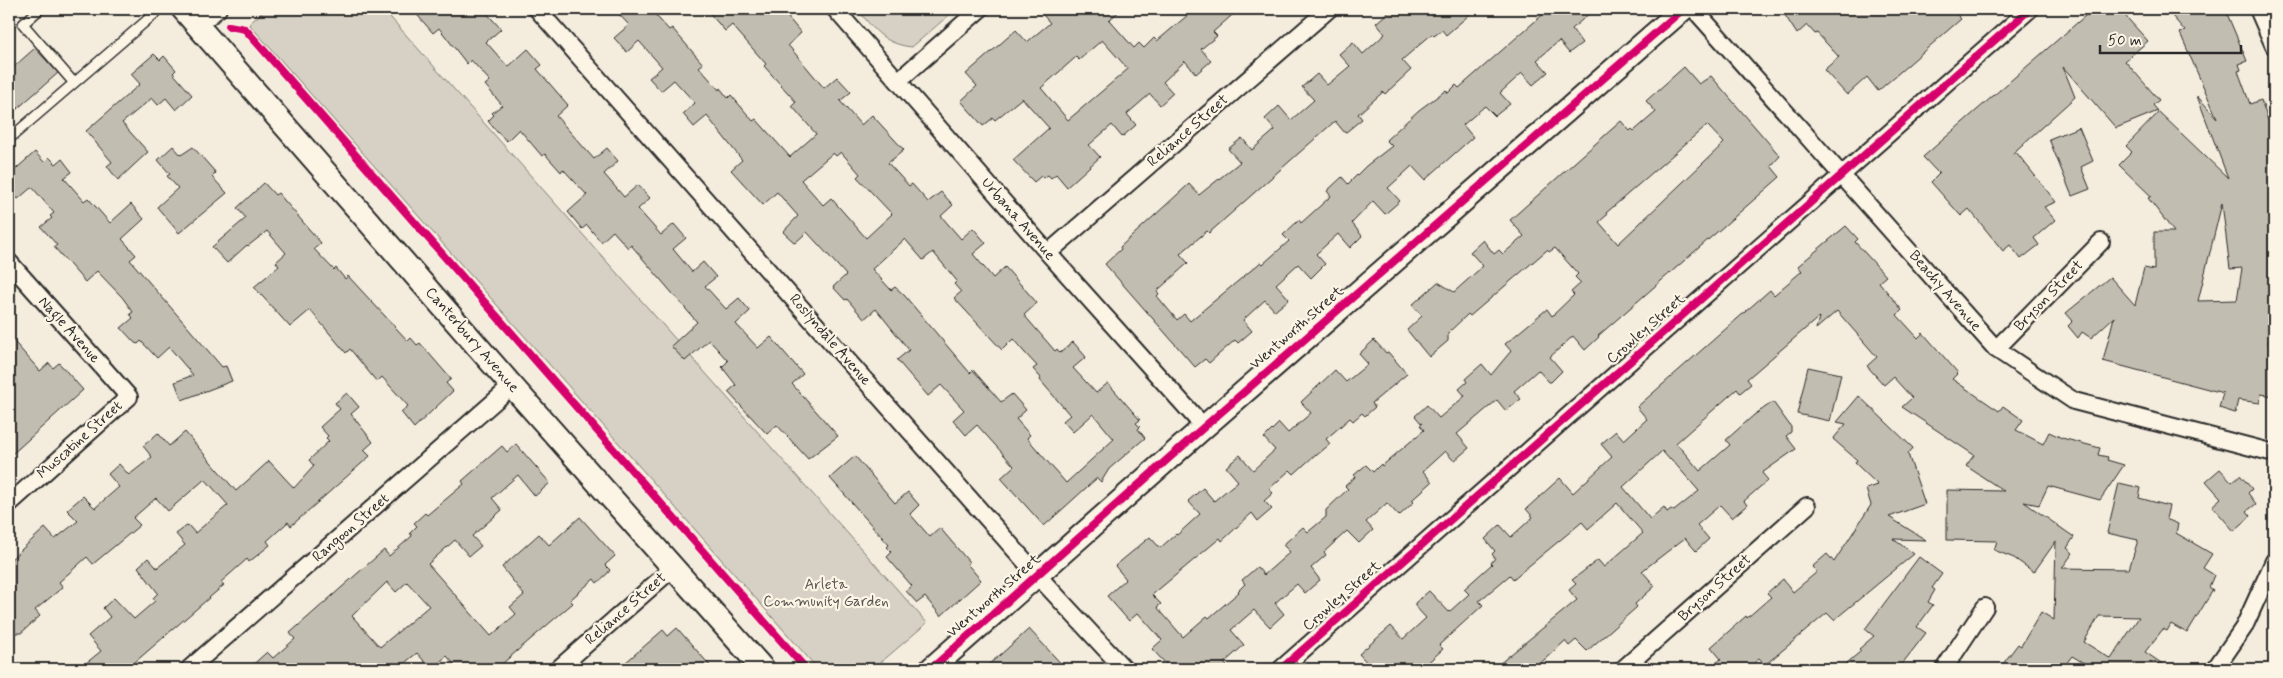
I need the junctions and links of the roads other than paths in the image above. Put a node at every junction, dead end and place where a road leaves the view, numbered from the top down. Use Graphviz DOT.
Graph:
graph roads {
  1 [pos="40,9"];
  2 [pos="160,9"];
  3 [pos="183,9"];
  4 [pos="218,9"];
  5 [pos="537,9"];
  6 [pos="835,9"];
  7 [pos="980,9"];
  8 [pos="1329,9"];
  9 [pos="1684,9"];
  10 [pos="1694,9"];
  11 [pos="2030,9"];
  12 [pos="2258,9"];
  13 [pos="198,25"];
  14 [pos="2274,46"];
  15 [pos="898,81"];
  16 [pos="74,83"];
  17 [pos="9,139"];
  18 [pos="1842,174"];
  19 [pos="2101,242"];
  20 [pos="1048,253"];
  21 [pos="9,262"];
  22 [pos="1996,349"];
  23 [pos="512,386"];
  24 [pos="129,397"];
  25 [pos="1204,427"];
  26 [pos="2274,453"];
  27 [pos="9,504"];
  28 [pos="1807,506"];
  29 [pos="2274,561"];
  30 [pos="673,568"];
  31 [pos="1038,576"];
  32 [pos="1985,607"];
  33 [pos="190,669"];
  34 [pos="558,669"];
  35 [pos="762,669"];
  36 [pos="931,669"];
  37 [pos="1124,669"];
  38 [pos="1281,669"];
  39 [pos="1623,669"];
  40 [pos="1944,669"];
  41 [pos="2215,669"];
  1 -- 16 [label="lane"];
  2 -- 16 [label="lane"];
  3 -- 13 [label="street, Canterbury Avenue"];
  4 -- 13 [label="street"];
  5 -- 31 [label="street, Roslyndale Avenue"];
  6 -- 15 [label="street, Urbana Avenue"];
  7 -- 15 [label="street"];
  8 -- 20 [label="street, Reliance Street"];
  9 -- 25 [label="street, Wentworth Street"];
  10 -- 18 [label="street, Beachy Avenue"];
  11 -- 18 [label="street, Crowley Street"];
  12 -- 14 [label="street"];
  13 -- 23 [label="street, Canterbury Avenue"];
  15 -- 20 [label="street, Urbana Avenue"];
  16 -- 17 [label="lane"];
  18 -- 22 [label="street, Beachy Avenue"];
  18 -- 38 [label="street, Crowley Street"];
  19 -- 22 [label="street, Bryson Street"];
  20 -- 25 [label="street, Urbana Avenue"];
  21 -- 24 [label="street, Nagle Avenue"];
  22 -- 26 [label="street, Beachy Avenue"];
  23 -- 30 [label="street, Canterbury Avenue"];
  23 -- 33 [label="street, Rangoon Street"];
  24 -- 27 [label="street, Muscatine Street"];
  25 -- 31 [label="street, Wentworth Street"];
  28 -- 39 [label="street, Bryson Street"];
  29 -- 41 [label="street"];
  30 -- 34 [label="street, Reliance Street"];
  30 -- 35 [label="street, Canterbury Avenue"];
  31 -- 36 [label="street, Wentworth Street"];
  31 -- 37 [label="street, Roslyndale Avenue"];
  32 -- 40 [label="street"];
}
